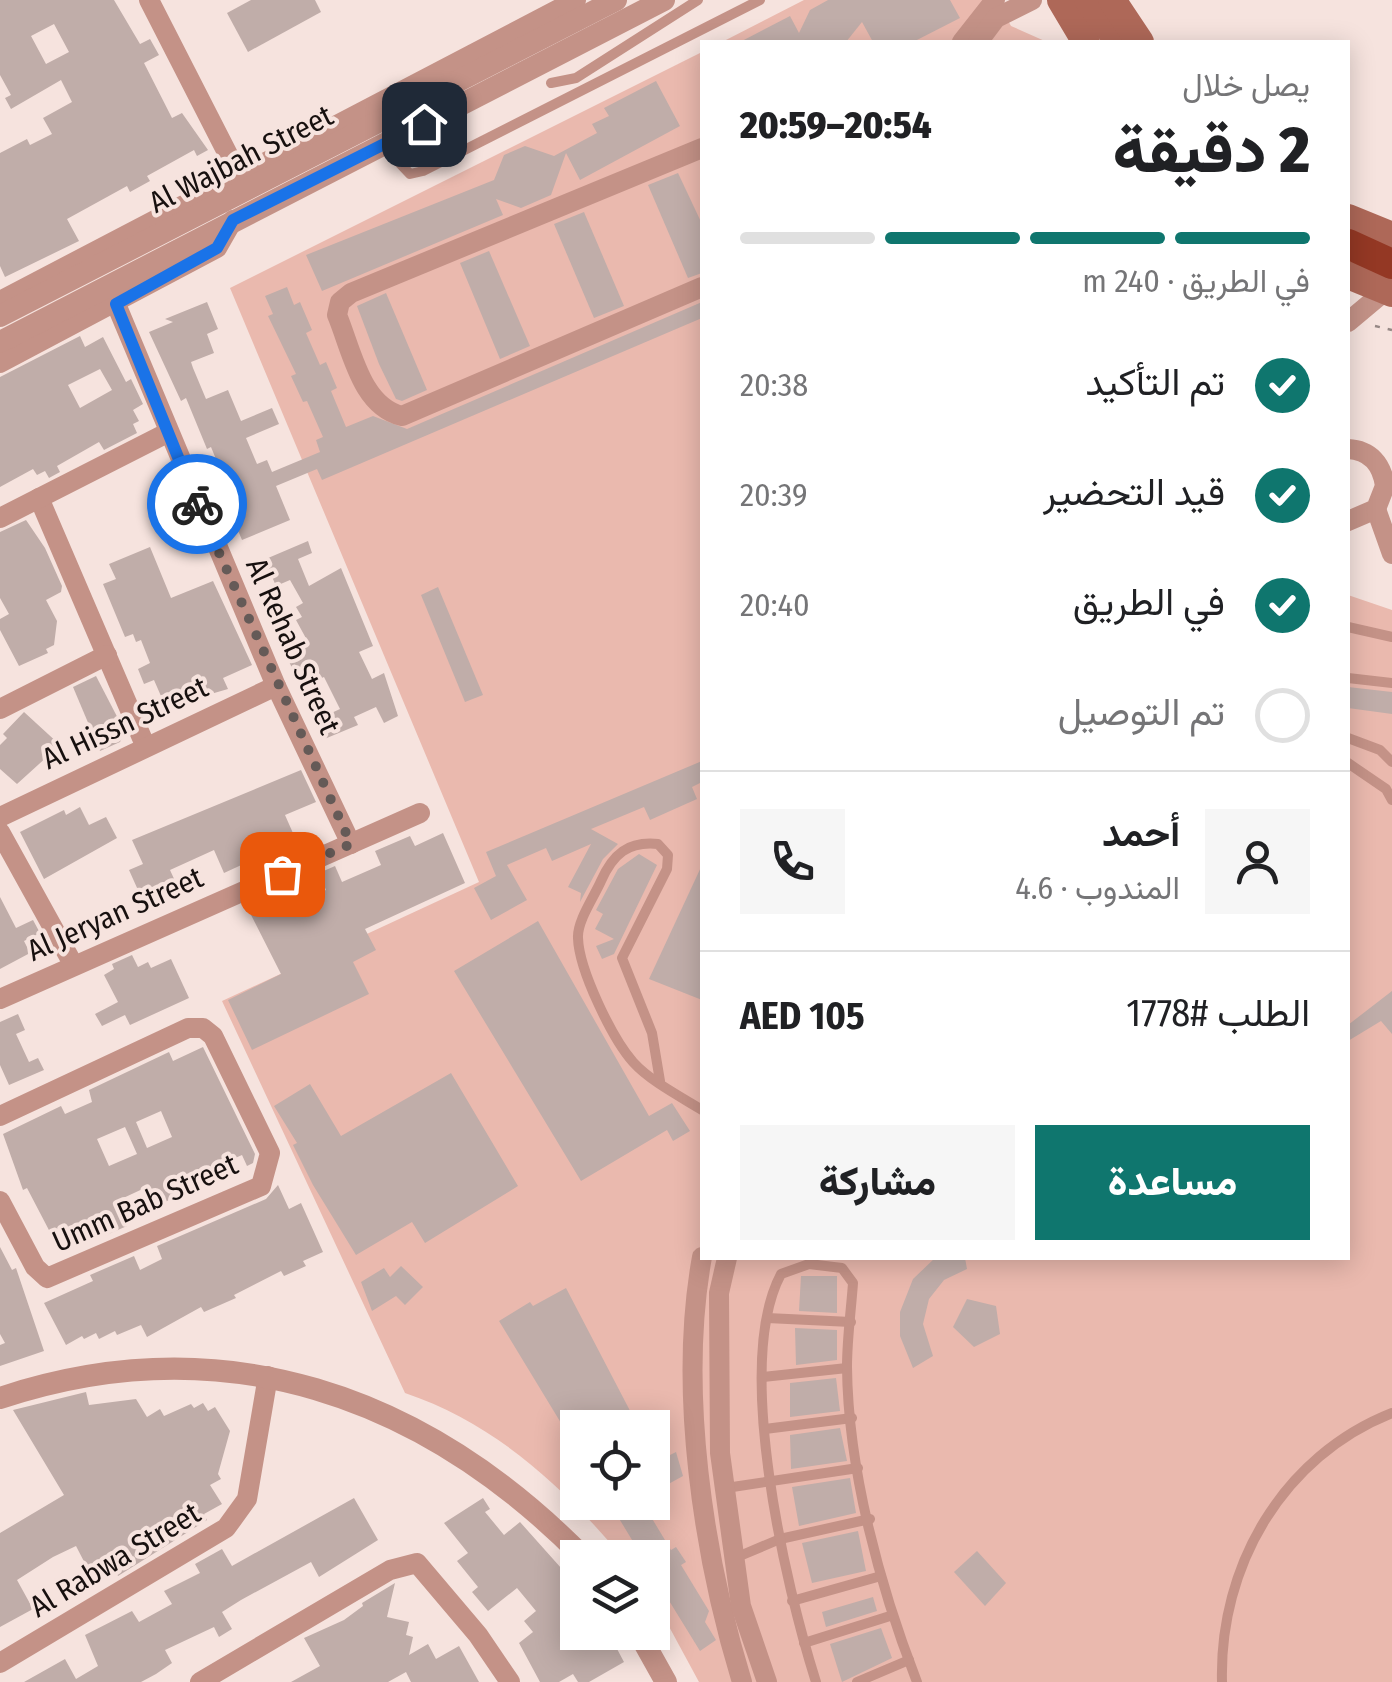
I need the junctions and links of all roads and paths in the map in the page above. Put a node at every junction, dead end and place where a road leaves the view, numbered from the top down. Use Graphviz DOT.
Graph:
graph roads {
  1 [pos="149,0"];
  2 [pos="616,0"];
  3 [pos="664,0"];
  4 [pos="698,0"];
  5 [pos="760,0"];
  6 [pos="995,0"];
  7 [pos="1032,0"];
  8 [pos="1061,0"];
  9 [pos="1088,0"];
  10 [pos="1112,0"];
  11 [pos="572,1"];
  12 [pos="964,40"];
  13 [pos="980,40"];
  14 [pos="1085,40"];
  15 [pos="1118,40"];
  16 [pos="1139,40"];
  17 [pos="550,82"];
  18 [pos="392,140"];
  19 [pos="700,149"];
  20 [pos="240,176"];
  21 [pos="1350,219"];
  22 [pos="233,220"];
  23 [pos="1392,236"];
  24 [pos="1350,246"];
  25 [pos="1350,276"];
  26 [pos="1390,282"];
  27 [pos="700,289"];
  28 [pos="0,301"];
  29 [pos="116,304"];
  30 [pos="0,316"];
  31 [pos="1350,320"];
  32 [pos="0,342"];
  33 [pos="0,364"];
  34 [pos="167,433"];
  35 [pos="1350,447"];
  36 [pos="39,498"];
  37 [pos="1376,509"];
  38 [pos="0,518"];
  39 [pos="1352,521"];
  40 [pos="1390,551"];
  41 [pos="1350,627"];
  42 [pos="1392,636"];
  43 [pos="107,655"];
  44 [pos="1350,678"];
  45 [pos="1392,683"];
  46 [pos="276,686"];
  47 [pos="0,709"];
  48 [pos="1350,739"];
  49 [pos="145,745"];
  50 [pos="1392,762"];
  51 [pos="1350,763"];
  52 [pos="1392,800"];
  53 [pos="420,813"];
  54 [pos="0,816"];
  55 [pos="0,832"];
  56 [pos="351,844"];
  57 [pos="74,964"];
  58 [pos="0,998"];
  59 [pos="660,1081"];
  60 [pos="700,1109"];
  61 [pos="0,1116"];
  62 [pos="0,1200"];
  63 [pos="702,1260"];
  64 [pos="727,1260"];
  65 [pos="767,1318"];
  66 [pos="851,1322"];
  67 [pos="847,1368"];
  68 [pos="268,1376"];
  69 [pos="762,1377"];
  70 [pos="0,1398"];
  71 [pos="1392,1413"];
  72 [pos="852,1418"];
  73 [pos="765,1429"];
  74 [pos="858,1468"];
  75 [pos="774,1482"];
  76 [pos="725,1488"];
  77 [pos="703,1489"];
  78 [pos="870,1520"];
  79 [pos="564,1540"];
  80 [pos="780,1540"];
  81 [pos="724,1559"];
  82 [pos="882,1576"];
  83 [pos="792,1601"];
  84 [pos="890,1616"];
  85 [pos="804,1643"];
  86 [pos="648,1650"];
  87 [pos="909,1660"];
  88 [pos="0,1664"];
  89 [pos="200,1682"];
  90 [pos="510,1682"];
  91 [pos="666,1682"];
  92 [pos="742,1682"];
  93 [pos="767,1682"];
  94 [pos="816,1682"];
  95 [pos="857,1682"];
  96 [pos="918,1682"];
  97 [pos="1222,1682"];
  1 -- 20 [label="street"];
  2 -- 30 [label="street, Al Wajbah Street"];
  3 -- 18 [label="street, Al Wajbah Street"];
  4 -- 17 [label="lane"];
  5 -- 18 [label="lane"];
  6 -- 12 [label="street"];
  7 -- 13 [label="street"];
  8 -- 14 [label="main road"];
  9 -- 15 [label="main road"];
  10 -- 16 [label="main road"];
  11 -- 20 [label="street, Al Wajbah Street"];
  18 -- 22 [label="street, Al Wajbah Street"];
  19 -- 27 [label="street"];
  20 -- 28 [label="street, Al Wajbah Street"];
  21 -- 23 [label="main road"];
  22 -- 29 [label="street, Al Wajbah Street"];
  22 -- 32 [label="street, Al Wajbah Street"];
  24 -- 26 [label="highway"];
  25 -- 26 [label="main road"];
  26 -- 31 [label="street"];
  29 -- 33 [label="street, Al Wajbah Street"];
  29 -- 34 [label="street, Al Rehab Street"];
  34 -- 36 [label="street"];
  34 -- 46 [label="street, Al Rehab Street"];
  35 -- 37 [label="street"];
  36 -- 38 [label="street"];
  36 -- 43 [label="street"];
  37 -- 39 [label="street"];
  37 -- 40 [label="street"];
  39 -- 40 [label="street"];
  41 -- 42 [label="lane"];
  43 -- 47 [label="street"];
  43 -- 49 [label="street"];
  44 -- 45 [label="lane"];
  46 -- 49 [label="street, Al Hissn Street"];
  46 -- 56 [label="street, Al Rehab Street"];
  48 -- 50 [label="lane"];
  49 -- 54 [label="street, Al Hissn Street"];
  51 -- 52 [label="lane"];
  53 -- 56 [label="street, Al Jeryan Street"];
  55 -- 57 [label="street"];
  56 -- 57 [label="street, Al Jeryan Street"];
  57 -- 58 [label="street, Al Jeryan Street"];
  59 -- 59 [label="lane"];
  59 -- 60 [label="lane"];
  61 -- 62 [label="street, Umm Bab Street"];
  63 -- 77 [label="street"];
  64 -- 76 [label="street"];
  65 -- 66 [label="lane"];
  65 -- 66 [label="lane"];
  65 -- 69 [label="lane"];
  66 -- 67 [label="lane"];
  67 -- 69 [label="lane"];
  67 -- 72 [label="lane"];
  68 -- 70 [label="street"];
  68 -- 79 [label="street"];
  68 -- 88 [label="street, Al Rabwa Street"];
  69 -- 73 [label="lane"];
  71 -- 97 [label="lane"];
  72 -- 73 [label="lane"];
  72 -- 74 [label="lane"];
  73 -- 75 [label="lane"];
  74 -- 75 [label="lane"];
  74 -- 78 [label="lane"];
  75 -- 76 [label="lane"];
  75 -- 80 [label="lane"];
  76 -- 77 [label="street"];
  76 -- 81 [label="street"];
  77 -- 81 [label="street"];
  78 -- 80 [label="lane"];
  78 -- 82 [label="lane"];
  80 -- 81 [label="lane"];
  80 -- 83 [label="lane"];
  81 -- 92 [label="street"];
  81 -- 93 [label="street"];
  82 -- 83 [label="lane"];
  82 -- 84 [label="lane"];
  83 -- 85 [label="lane"];
  84 -- 85 [label="lane"];
  84 -- 87 [label="lane"];
  85 -- 94 [label="lane"];
  86 -- 91 [label="street"];
  87 -- 95 [label="lane"];
  87 -- 96 [label="lane"];
  89 -- 90 [label="street"];
}
